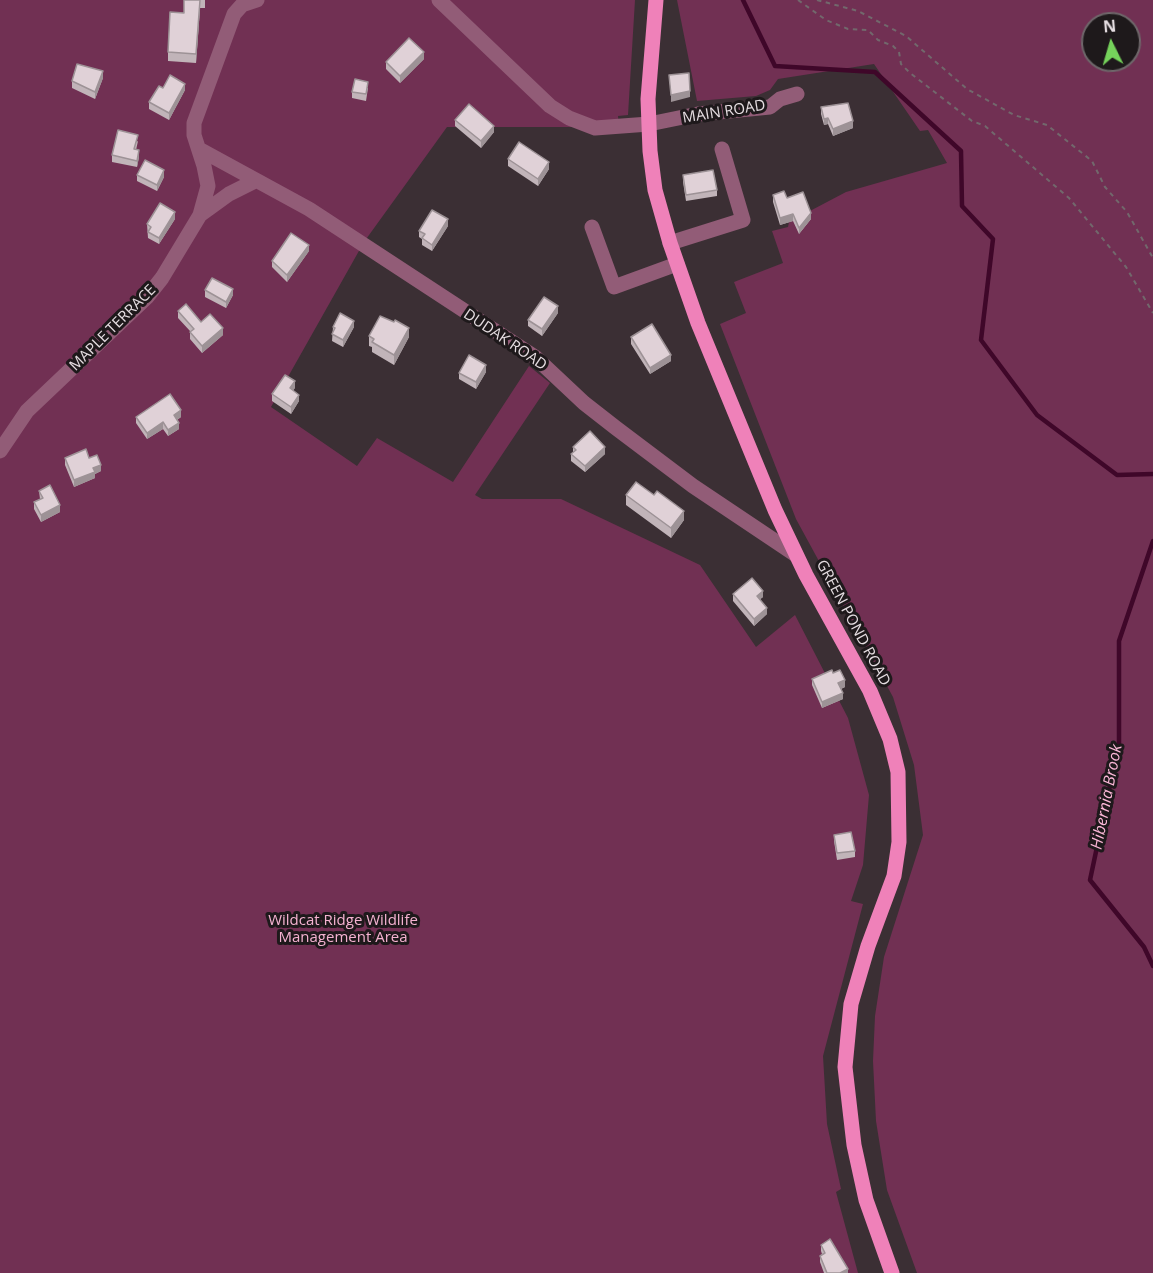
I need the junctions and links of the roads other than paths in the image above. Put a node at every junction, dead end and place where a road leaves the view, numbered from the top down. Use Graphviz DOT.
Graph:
graph roads {
  1 [pos="257,0"];
  2 [pos="439,0"];
  3 [pos="656,0"];
  4 [pos="797,94"];
  5 [pos="649,124"];
  6 [pos="199,149"];
  7 [pos="722,149"];
  8 [pos="255,181"];
  9 [pos="200,215"];
  10 [pos="592,227"];
  11 [pos="670,243"];
  12 [pos="677,264"];
  13 [pos="0,451"];
  14 [pos="796,555"];
  15 [pos="892,1273"];
  1 -- 6 [label="street, MAPLE TERRACE"];
  2 -- 5 [label="street"];
  3 -- 5 [label="main road, GREEN POND ROAD"];
  4 -- 5 [label="street, MAIN ROAD"];
  5 -- 11 [label="main road, GREEN POND ROAD"];
  6 -- 8 [label="street, DUDAK ROAD"];
  6 -- 9 [label="street, MAPLE TERRACE"];
  7 -- 11 [label="street"];
  8 -- 9 [label="street"];
  8 -- 14 [label="street, DUDAK ROAD"];
  9 -- 13 [label="street, MAPLE TERRACE"];
  10 -- 12 [label="street"];
  11 -- 12 [label="main road, GREEN POND ROAD"];
  12 -- 14 [label="main road, GREEN POND ROAD"];
  14 -- 15 [label="main road, GREEN POND ROAD"];
}
